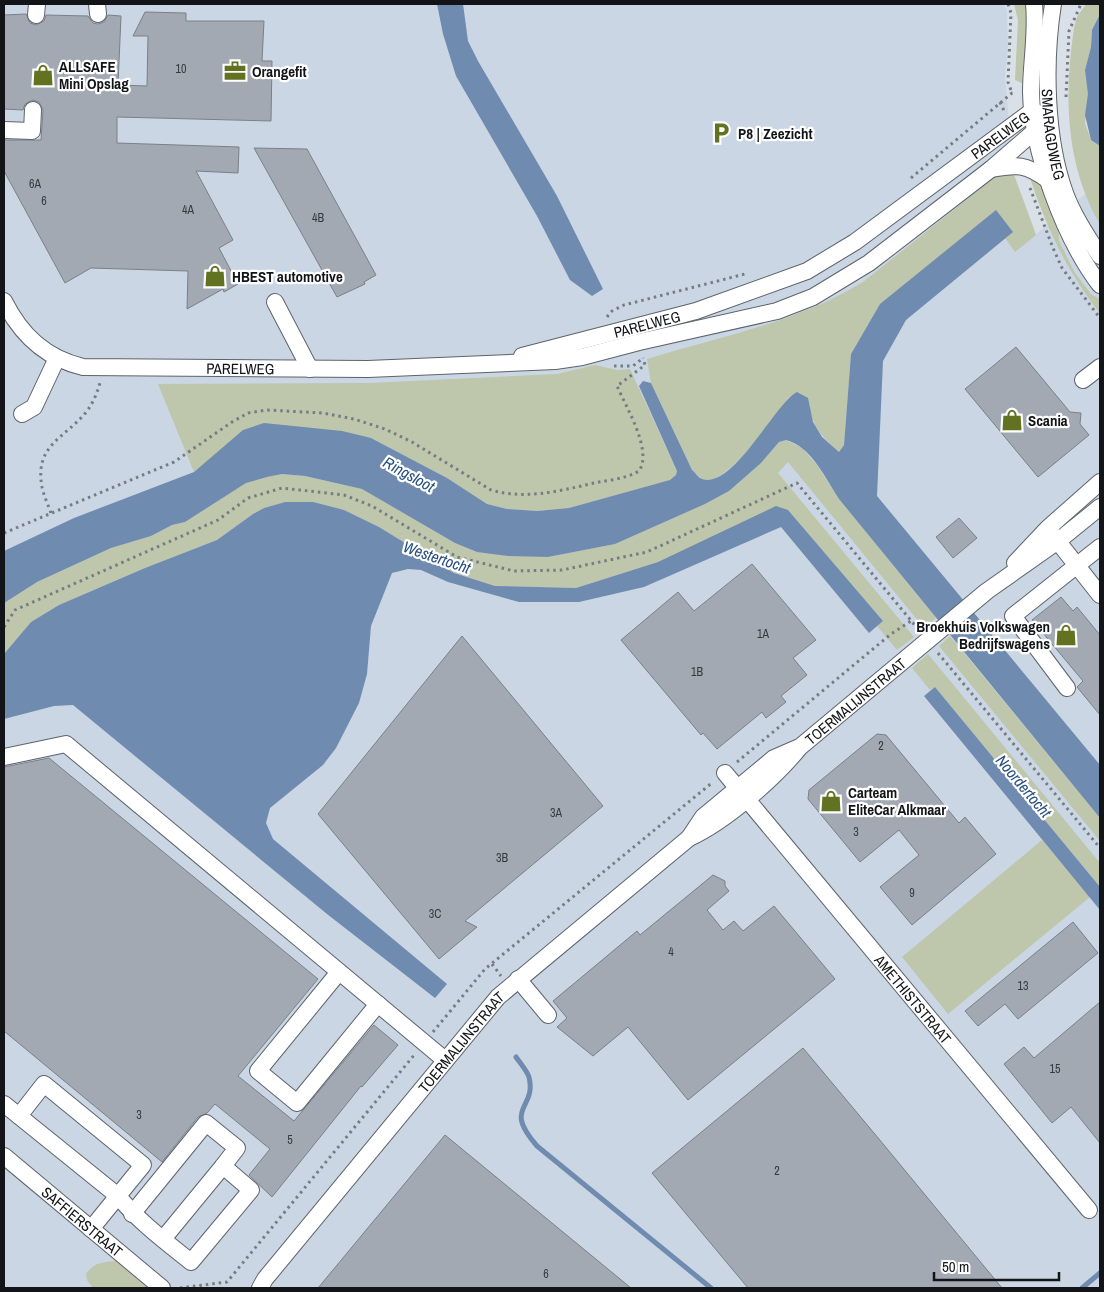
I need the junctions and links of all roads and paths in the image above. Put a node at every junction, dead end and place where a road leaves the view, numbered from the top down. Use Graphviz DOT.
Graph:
graph roads {
  1 [pos="1008,4"];
  2 [pos="1034,4"];
  3 [pos="1054,4"];
  4 [pos="1082,4"];
  5 [pos="1031,91"];
  6 [pos="1049,92"];
  7 [pos="1012,93"];
  8 [pos="33,110"];
  9 [pos="1032,111"];
  10 [pos="1049,117"];
  11 [pos="4,130"];
  12 [pos="1036,130"];
  13 [pos="991,169"];
  14 [pos="910,179"];
  15 [pos="1048,180"];
  16 [pos="1100,256"];
  17 [pos="750,273"];
  18 [pos="1100,285"];
  19 [pos="275,302"];
  20 [pos="634,302"];
  21 [pos="4,303"];
  22 [pos="57,358"];
  23 [pos="643,358"];
  24 [pos="506,362"];
  25 [pos="1100,367"];
  26 [pos="106,368"];
  27 [pos="310,369"];
  28 [pos="1083,380"];
  29 [pos="22,414"];
  30 [pos="1100,482"];
  31 [pos="1100,507"];
  32 [pos="50,513"];
  33 [pos="4,533"];
  34 [pos="1053,535"];
  35 [pos="1100,547"];
  36 [pos="1077,566"];
  37 [pos="1100,595"];
  38 [pos="4,627"];
  39 [pos="931,638"];
  40 [pos="1067,688"];
  41 [pos="4,757"];
  42 [pos="725,773"];
  43 [pos="742,793"];
  44 [pos="1100,848"];
  45 [pos="339,972"];
  46 [pos="518,979"];
  47 [pos="378,1004"];
  48 [pos="548,1015"];
  49 [pos="445,1060"];
  50 [pos="4,1104"];
  51 [pos="19,1116"];
  52 [pos="4,1156"];
  53 [pos="223,1166"];
  54 [pos="118,1196"];
  55 [pos="1089,1210"];
  56 [pos="132,1214"];
  57 [pos="91,1229"];
  58 [pos="163,1239"];
  59 [pos="259,1285"];
  60 [pos="162,1288"];
  1 -- 7 [label="path"];
  2 -- 5 [label="street, SMARAGDWEG"];
  3 -- 6 [label="street, SMARAGDWEG"];
  4 -- 6 [label="path"];
  5 -- 7 [label="path, PARELWEG"];
  5 -- 9 [label="street, SMARAGDWEG"];
  6 -- 10 [label="street, SMARAGDWEG"];
  7 -- 14 [label="path, PARELWEG"];
  8 -- 11 [label="street"];
  9 -- 10 [label="street, PARELWEG"];
  9 -- 12 [label="street, SMARAGDWEG"];
  9 -- 24 [label="street, PARELWEG"];
  10 -- 12 [label="street, PARELWEG"];
  10 -- 16 [label="street, SMARAGDWEG"];
  12 -- 13 [label="street, PARELWEG"];
  12 -- 15 [label="street, SMARAGDWEG"];
  13 -- 15 [label="street, SMARAGDWEG"];
  13 -- 24 [label="street, PARELWEG"];
  15 -- 18 [label="street, SMARAGDWEG"];
  17 -- 20 [label="path, PARELWEG"];
  19 -- 27 [label="street"];
  21 -- 22 [label="street, PARELWEG"];
  22 -- 26 [label="street, PARELWEG"];
  22 -- 29 [label="street"];
  23 -- 32 [label="path"];
  24 -- 27 [label="street, PARELWEG"];
  25 -- 28 [label="street"];
  26 -- 27 [label="street, PARELWEG"];
  26 -- 32 [label="path"];
  30 -- 34 [label="street"];
  31 -- 34 [label="street"];
  32 -- 33 [label="path"];
  34 -- 36 [label="street"];
  34 -- 39 [label="street, TOERMALIJNSTRAAT"];
  35 -- 36 [label="street"];
  36 -- 37 [label="street"];
  36 -- 40 [label="street"];
  38 -- 39 [label="path"];
  39 -- 43 [label="street, TOERMALIJNSTRAAT"];
  39 -- 44 [label="path"];
  41 -- 45 [label="street"];
  42 -- 43 [label="street, AMETHISTSTRAAT"];
  43 -- 46 [label="street, TOERMALIJNSTRAAT"];
  43 -- 55 [label="street, AMETHISTSTRAAT"];
  45 -- 47 [label="street"];
  45 -- 47 [label="street"];
  46 -- 48 [label="street"];
  46 -- 49 [label="street, TOERMALIJNSTRAAT"];
  47 -- 49 [label="street"];
  49 -- 59 [label="street, TOERMALIJNSTRAAT"];
  50 -- 51 [label="street"];
  51 -- 54 [label="street"];
  51 -- 54 [label="street"];
  52 -- 57 [label="street, SAFFIERSTRAAT"];
  53 -- 56 [label="street"];
  53 -- 58 [label="street"];
  53 -- 58 [label="street"];
  54 -- 56 [label="street"];
  54 -- 57 [label="street"];
  56 -- 58 [label="street"];
  57 -- 60 [label="street, SAFFIERSTRAAT"];
}
